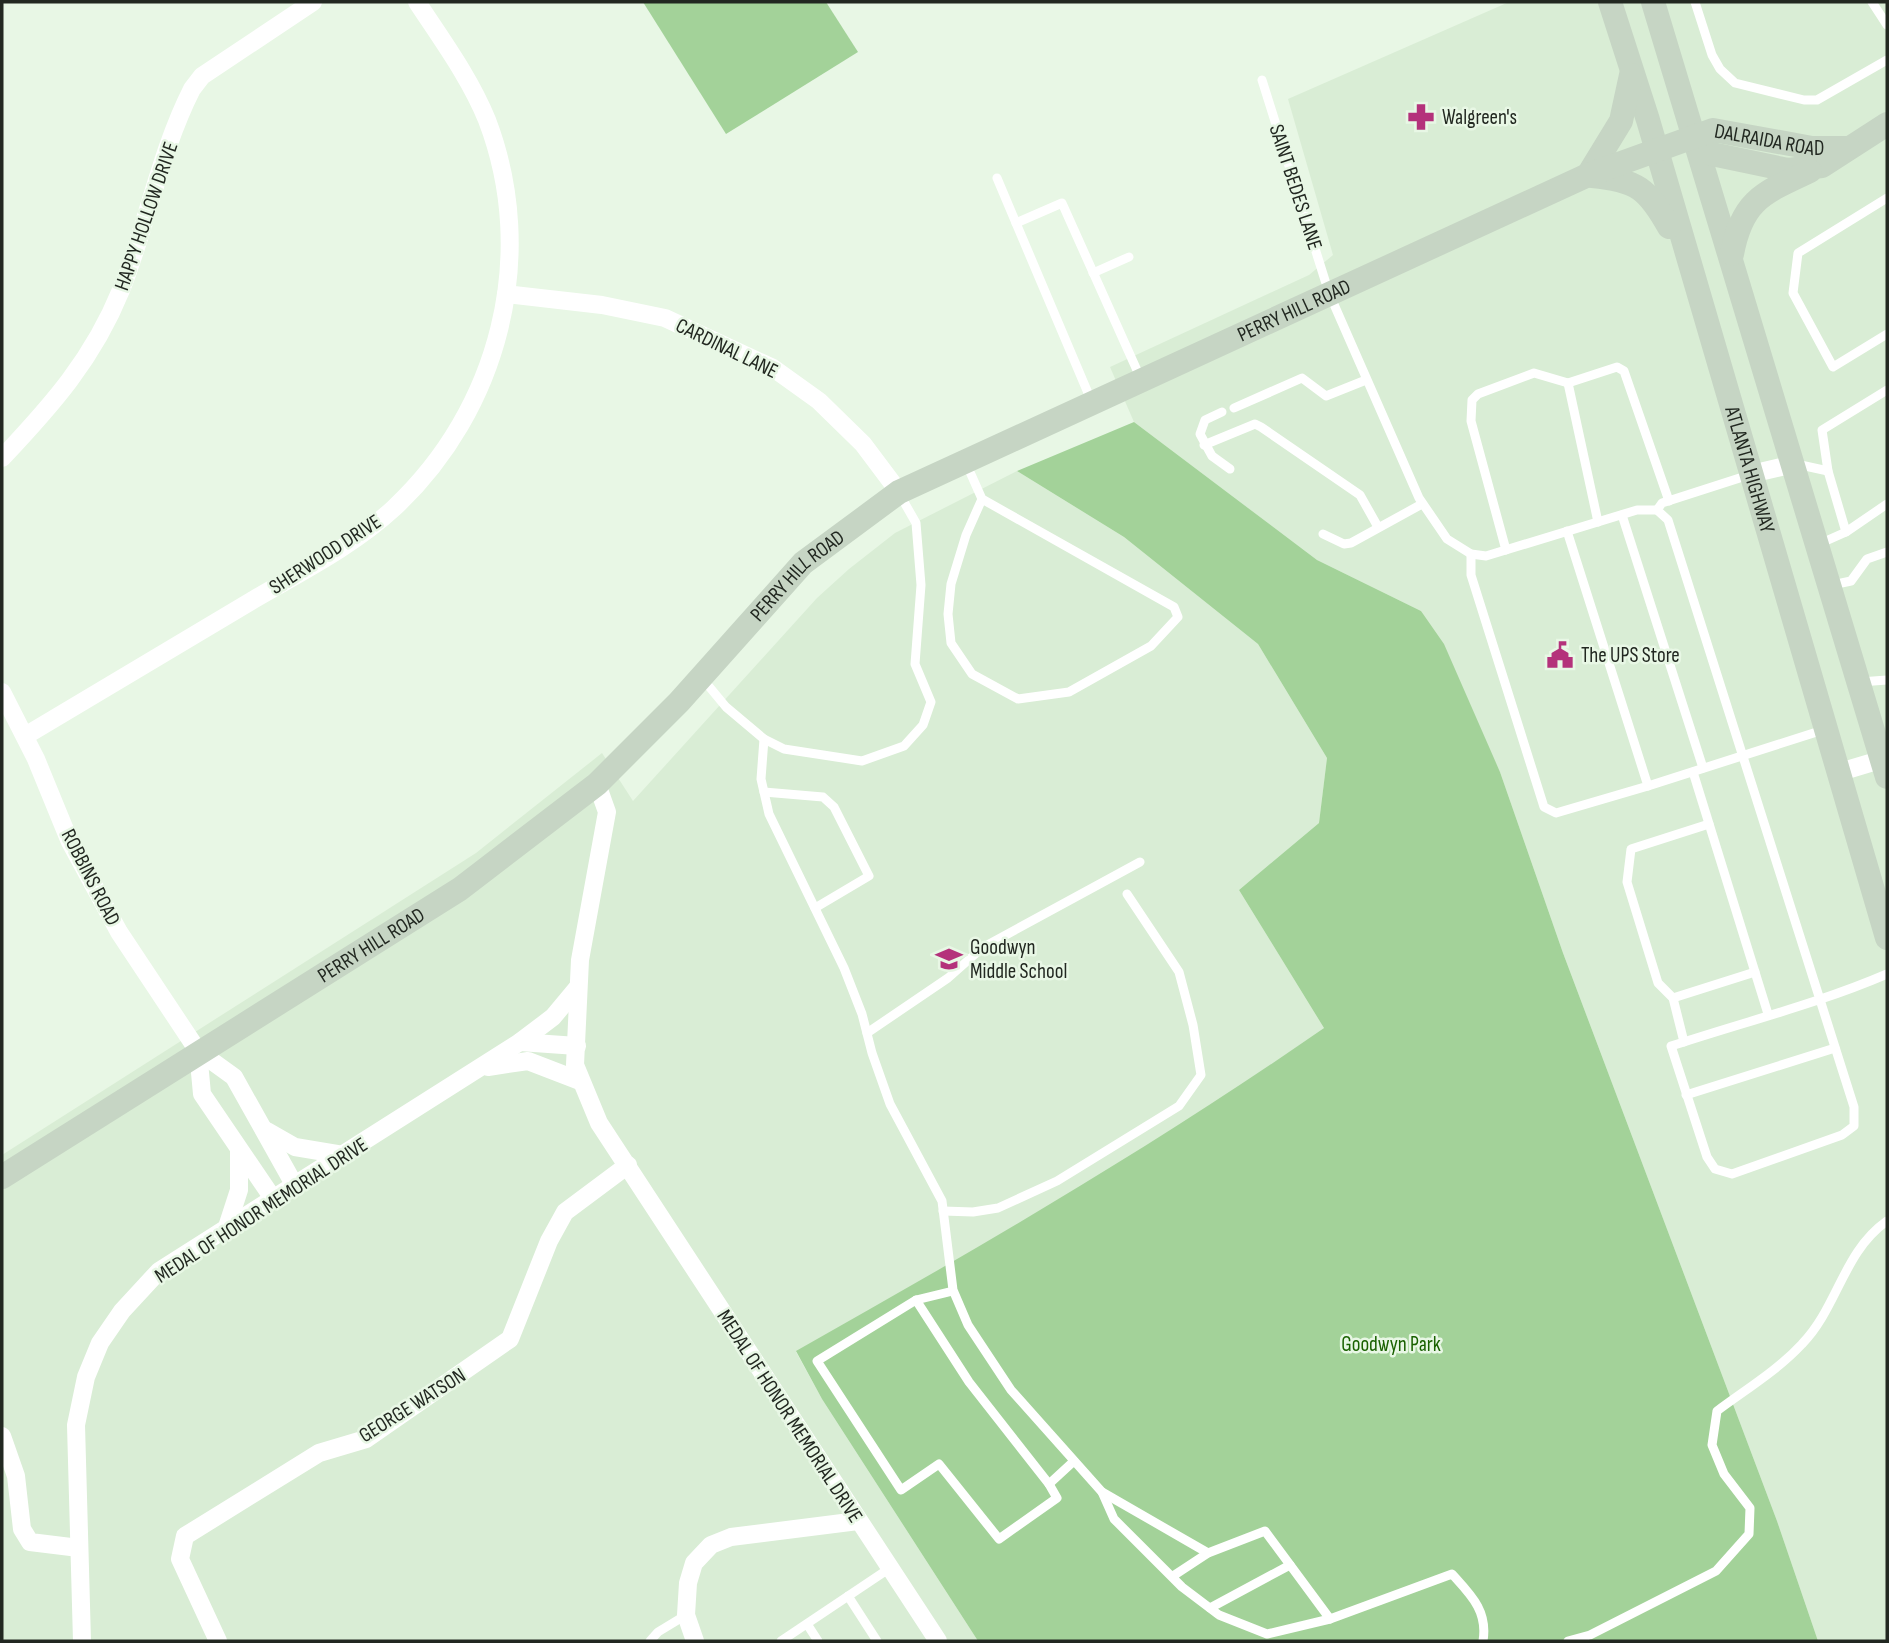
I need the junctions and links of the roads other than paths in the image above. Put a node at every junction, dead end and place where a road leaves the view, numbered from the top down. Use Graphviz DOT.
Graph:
graph roads {
  1 [pos="313,2"];
  2 [pos="417,2"];
  3 [pos="1610,2"];
  4 [pos="1653,2"];
  5 [pos="1695,2"];
  6 [pos="1872,2"];
  7 [pos="1887,25"];
  8 [pos="1887,60"];
  9 [pos="1632,70"];
  10 [pos="1262,80"];
  11 [pos="1886,129"];
  12 [pos="1694,136"];
  13 [pos="1848,148"];
  14 [pos="1656,149"];
  15 [pos="1822,166"];
  16 [pos="1588,176"];
  17 [pos="997,178"];
  18 [pos="1887,198"];
  19 [pos="1016,223"];
  20 [pos="1129,257"];
  21 [pos="1732,258"];
  22 [pos="1688,260"];
  23 [pos="1093,273"];
  24 [pos="1329,293"];
  25 [pos="506,294"];
  26 [pos="1887,334"];
  27 [pos="1366,380"];
  28 [pos="1142,382"];
  29 [pos="1568,383"];
  30 [pos="1887,390"];
  31 [pos="1093,405"];
  32 [pos="1234,408"];
  33 [pos="1222,412"];
  34 [pos="1204,445"];
  35 [pos="2,458"];
  36 [pos="966,463"];
  37 [pos="1794,464"];
  38 [pos="1230,469"];
  39 [pos="1828,471"];
  40 [pos="1751,474"];
  41 [pos="899,492"];
  42 [pos="982,499"];
  43 [pos="1669,501"];
  44 [pos="1422,504"];
  45 [pos="1887,504"];
  46 [pos="1657,510"];
  47 [pos="1622,515"];
  48 [pos="1598,522"];
  49 [pos="1378,527"];
  50 [pos="1567,531"];
  51 [pos="1846,532"];
  52 [pos="1324,534"];
  53 [pos="1818,544"];
  54 [pos="1506,550"];
  55 [pos="1887,552"];
  56 [pos="1471,554"];
  57 [pos="1830,585"];
  58 [pos="701,677"];
  59 [pos="1887,680"];
  60 [pos="1858,682"];
  61 [pos="2,692"];
  62 [pos="1827,728"];
  63 [pos="25,736"];
  64 [pos="764,739"];
  65 [pos="1742,756"];
  66 [pos="1886,765"];
  67 [pos="1703,768"];
  68 [pos="1693,772"];
  69 [pos="1840,772"];
  70 [pos="597,785"];
  71 [pos="1648,786"];
  72 [pos="764,792"];
  73 [pos="1709,824"];
  74 [pos="1140,862"];
  75 [pos="1127,894"];
  76 [pos="815,908"];
  77 [pos="1887,938"];
  78 [pos="1755,972"];
  79 [pos="1887,974"];
  80 [pos="578,988"];
  81 [pos="1673,998"];
  82 [pos="1818,998"];
  83 [pos="1768,1014"];
  84 [pos="867,1033"];
  85 [pos="520,1042"];
  86 [pos="1684,1042"];
  87 [pos="577,1046"];
  88 [pos="1835,1048"];
  89 [pos="198,1051"];
  90 [pos="481,1068"];
  91 [pos="580,1082"];
  92 [pos="1686,1095"];
  93 [pos="266,1130"];
  94 [pos="239,1151"];
  95 [pos="343,1155"];
  96 [pos="628,1165"];
  97 [pos="2,1177"];
  98 [pos="295,1186"];
  99 [pos="274,1200"];
  100 [pos="943,1211"];
  101 [pos="1887,1221"];
  102 [pos="226,1230"];
  103 [pos="953,1291"];
  104 [pos="916,1300"];
  105 [pos="2,1436"];
  106 [pos="1074,1461"];
  107 [pos="1049,1484"];
  108 [pos="1102,1492"];
  109 [pos="858,1521"];
  110 [pos="79,1548"];
  111 [pos="1208,1553"];
  112 [pos="1290,1565"];
  113 [pos="890,1568"];
  114 [pos="1172,1576"];
  115 [pos="848,1597"];
  116 [pos="1210,1608"];
  117 [pos="686,1615"];
  118 [pos="1330,1619"];
  119 [pos="807,1624"];
  120 [pos="82,1641"];
  121 [pos="218,1641"];
  122 [pos="650,1641"];
  123 [pos="695,1641"];
  124 [pos="781,1641"];
  125 [pos="818,1641"];
  126 [pos="877,1641"];
  127 [pos="938,1641"];
  128 [pos="1483,1641"];
  129 [pos="1568,1641"];
  1 -- 35 [label="street, HAPPY HOLLOW DRIVE"];
  2 -- 25 [label="street, SHERWOOD DRIVE"];
  3 -- 9 [label="main road, ATLANTA HIGHWAY"];
  4 -- 12 [label="main road, ATLANTA HIGHWAY"];
  5 -- 8 [label="lane"];
  6 -- 7 [label="lane"];
  9 -- 14 [label="main road, ATLANTA HIGHWAY"];
  9 -- 16 [label="main road"];
  10 -- 24 [label="lane, SAINT BEDES LANE"];
  11 -- 13 [label="main road, DALRAIDA ROAD"];
  12 -- 13 [label="main road, DALRAIDA ROAD"];
  12 -- 14 [label="main road, PERRY HILL ROAD"];
  12 -- 15 [label="main road, DALRAIDA ROAD"];
  12 -- 21 [label="main road, ATLANTA HIGHWAY"];
  13 -- 15 [label="main road, DALRAIDA ROAD"];
  14 -- 16 [label="main road, PERRY HILL ROAD"];
  14 -- 22 [label="main road, ATLANTA HIGHWAY"];
  15 -- 21 [label="main road"];
  16 -- 22 [label="main road"];
  16 -- 24 [label="main road, PERRY HILL ROAD"];
  17 -- 19 [label="lane"];
  18 -- 26 [label="lane"];
  19 -- 23 [label="lane"];
  19 -- 31 [label="lane"];
  20 -- 23 [label="lane"];
  21 -- 37 [label="main road, ATLANTA HIGHWAY"];
  22 -- 40 [label="main road, ATLANTA HIGHWAY"];
  23 -- 28 [label="lane"];
  24 -- 27 [label="lane, SAINT BEDES LANE"];
  24 -- 28 [label="main road, PERRY HILL ROAD"];
  25 -- 41 [label="street, CARDINAL LANE"];
  25 -- 63 [label="street, SHERWOOD DRIVE"];
  27 -- 32 [label="lane"];
  27 -- 44 [label="lane, SAINT BEDES LANE"];
  28 -- 31 [label="main road, PERRY HILL ROAD"];
  29 -- 43 [label="lane"];
  29 -- 48 [label="lane"];
  29 -- 54 [label="lane"];
  30 -- 39 [label="lane"];
  31 -- 36 [label="main road, PERRY HILL ROAD"];
  33 -- 34 [label="lane"];
  34 -- 38 [label="lane"];
  34 -- 49 [label="lane"];
  36 -- 41 [label="main road, PERRY HILL ROAD"];
  36 -- 42 [label="lane"];
  37 -- 39 [label="lane"];
  37 -- 40 [label="street"];
  37 -- 53 [label="main road, ATLANTA HIGHWAY"];
  39 -- 51 [label="lane"];
  40 -- 43 [label="lane"];
  40 -- 62 [label="main road, ATLANTA HIGHWAY"];
  41 -- 58 [label="main road, PERRY HILL ROAD"];
  41 -- 64 [label="lane"];
  42 -- 42 [label="lane"];
  43 -- 46 [label="lane"];
  44 -- 49 [label="lane"];
  44 -- 56 [label="lane, SAINT BEDES LANE"];
  45 -- 51 [label="lane"];
  46 -- 47 [label="lane"];
  46 -- 65 [label="lane"];
  47 -- 48 [label="lane"];
  47 -- 67 [label="lane"];
  48 -- 50 [label="lane"];
  49 -- 52 [label="lane"];
  50 -- 54 [label="lane"];
  50 -- 71 [label="lane"];
  51 -- 53 [label="lane"];
  53 -- 57 [label="main road, ATLANTA HIGHWAY"];
  54 -- 56 [label="lane"];
  55 -- 57 [label="lane"];
  56 -- 71 [label="lane"];
  57 -- 60 [label="main road, ATLANTA HIGHWAY"];
  58 -- 64 [label="lane"];
  58 -- 70 [label="main road, PERRY HILL ROAD"];
  59 -- 60 [label="lane"];
  60 -- 66 [label="main road, ATLANTA HIGHWAY"];
  61 -- 63 [label="street, ROBBINS ROAD"];
  62 -- 65 [label="lane"];
  62 -- 69 [label="main road, ATLANTA HIGHWAY"];
  63 -- 89 [label="street, ROBBINS ROAD"];
  64 -- 72 [label="lane"];
  65 -- 67 [label="lane"];
  65 -- 82 [label="lane"];
  66 -- 69 [label="street"];
  67 -- 68 [label="lane"];
  68 -- 71 [label="lane"];
  68 -- 73 [label="lane"];
  69 -- 77 [label="main road, ATLANTA HIGHWAY"];
  70 -- 80 [label="street, MEDAL OF HONOR MEMORIAL DRIVE"];
  70 -- 89 [label="main road, PERRY HILL ROAD"];
  72 -- 76 [label="lane"];
  72 -- 76 [label="lane"];
  73 -- 78 [label="lane"];
  73 -- 81 [label="lane"];
  74 -- 84 [label="lane"];
  75 -- 100 [label="lane"];
  76 -- 84 [label="lane"];
  78 -- 81 [label="lane"];
  78 -- 83 [label="lane"];
  79 -- 82 [label="lane"];
  80 -- 85 [label="street, MEDAL OF HONOR MEMORIAL DRIVE"];
  80 -- 87 [label="street, MEDAL OF HONOR MEMORIAL DRIVE"];
  81 -- 86 [label="lane"];
  82 -- 83 [label="lane"];
  82 -- 88 [label="lane"];
  83 -- 86 [label="lane"];
  84 -- 100 [label="lane"];
  85 -- 87 [label="street"];
  85 -- 90 [label="street, MEDAL OF HONOR MEMORIAL DRIVE"];
  86 -- 92 [label="lane"];
  87 -- 91 [label="street, MEDAL OF HONOR MEMORIAL DRIVE"];
  88 -- 92 [label="lane"];
  88 -- 92 [label="lane"];
  89 -- 93 [label="street"];
  89 -- 94 [label="street"];
  89 -- 97 [label="main road, PERRY HILL ROAD"];
  90 -- 91 [label="street, MEDAL OF HONOR MEMORIAL DRIVE"];
  90 -- 95 [label="street, MEDAL OF HONOR MEMORIAL DRIVE"];
  91 -- 96 [label="street, MEDAL OF HONOR MEMORIAL DRIVE"];
  93 -- 95 [label="street"];
  93 -- 98 [label="street"];
  94 -- 99 [label="street"];
  94 -- 102 [label="street"];
  95 -- 98 [label="street, MEDAL OF HONOR MEMORIAL DRIVE"];
  96 -- 109 [label="street, MEDAL OF HONOR MEMORIAL DRIVE"];
  96 -- 121 [label="street, GEORGE WATSON"];
  98 -- 99 [label="street, MEDAL OF HONOR MEMORIAL DRIVE"];
  99 -- 102 [label="street, MEDAL OF HONOR MEMORIAL DRIVE"];
  100 -- 103 [label="lane"];
  101 -- 129 [label="lane"];
  102 -- 110 [label="street, MEDAL OF HONOR MEMORIAL DRIVE"];
  103 -- 104 [label="lane"];
  103 -- 106 [label="lane"];
  104 -- 107 [label="lane"];
  104 -- 107 [label="lane"];
  105 -- 110 [label="street"];
  106 -- 107 [label="lane"];
  106 -- 108 [label="lane"];
  108 -- 111 [label="lane"];
  108 -- 114 [label="lane"];
  109 -- 113 [label="street, MEDAL OF HONOR MEMORIAL DRIVE"];
  109 -- 117 [label="street"];
  110 -- 120 [label="street, MEDAL OF HONOR MEMORIAL DRIVE"];
  111 -- 112 [label="lane"];
  111 -- 114 [label="lane"];
  112 -- 116 [label="lane"];
  112 -- 118 [label="lane"];
  113 -- 115 [label="lane"];
  113 -- 127 [label="street, MEDAL OF HONOR MEMORIAL DRIVE"];
  114 -- 116 [label="lane"];
  115 -- 119 [label="lane"];
  115 -- 126 [label="lane"];
  116 -- 118 [label="lane"];
  117 -- 122 [label="lane"];
  117 -- 123 [label="street"];
  118 -- 128 [label="lane"];
  119 -- 124 [label="lane"];
  119 -- 125 [label="lane"];
}
